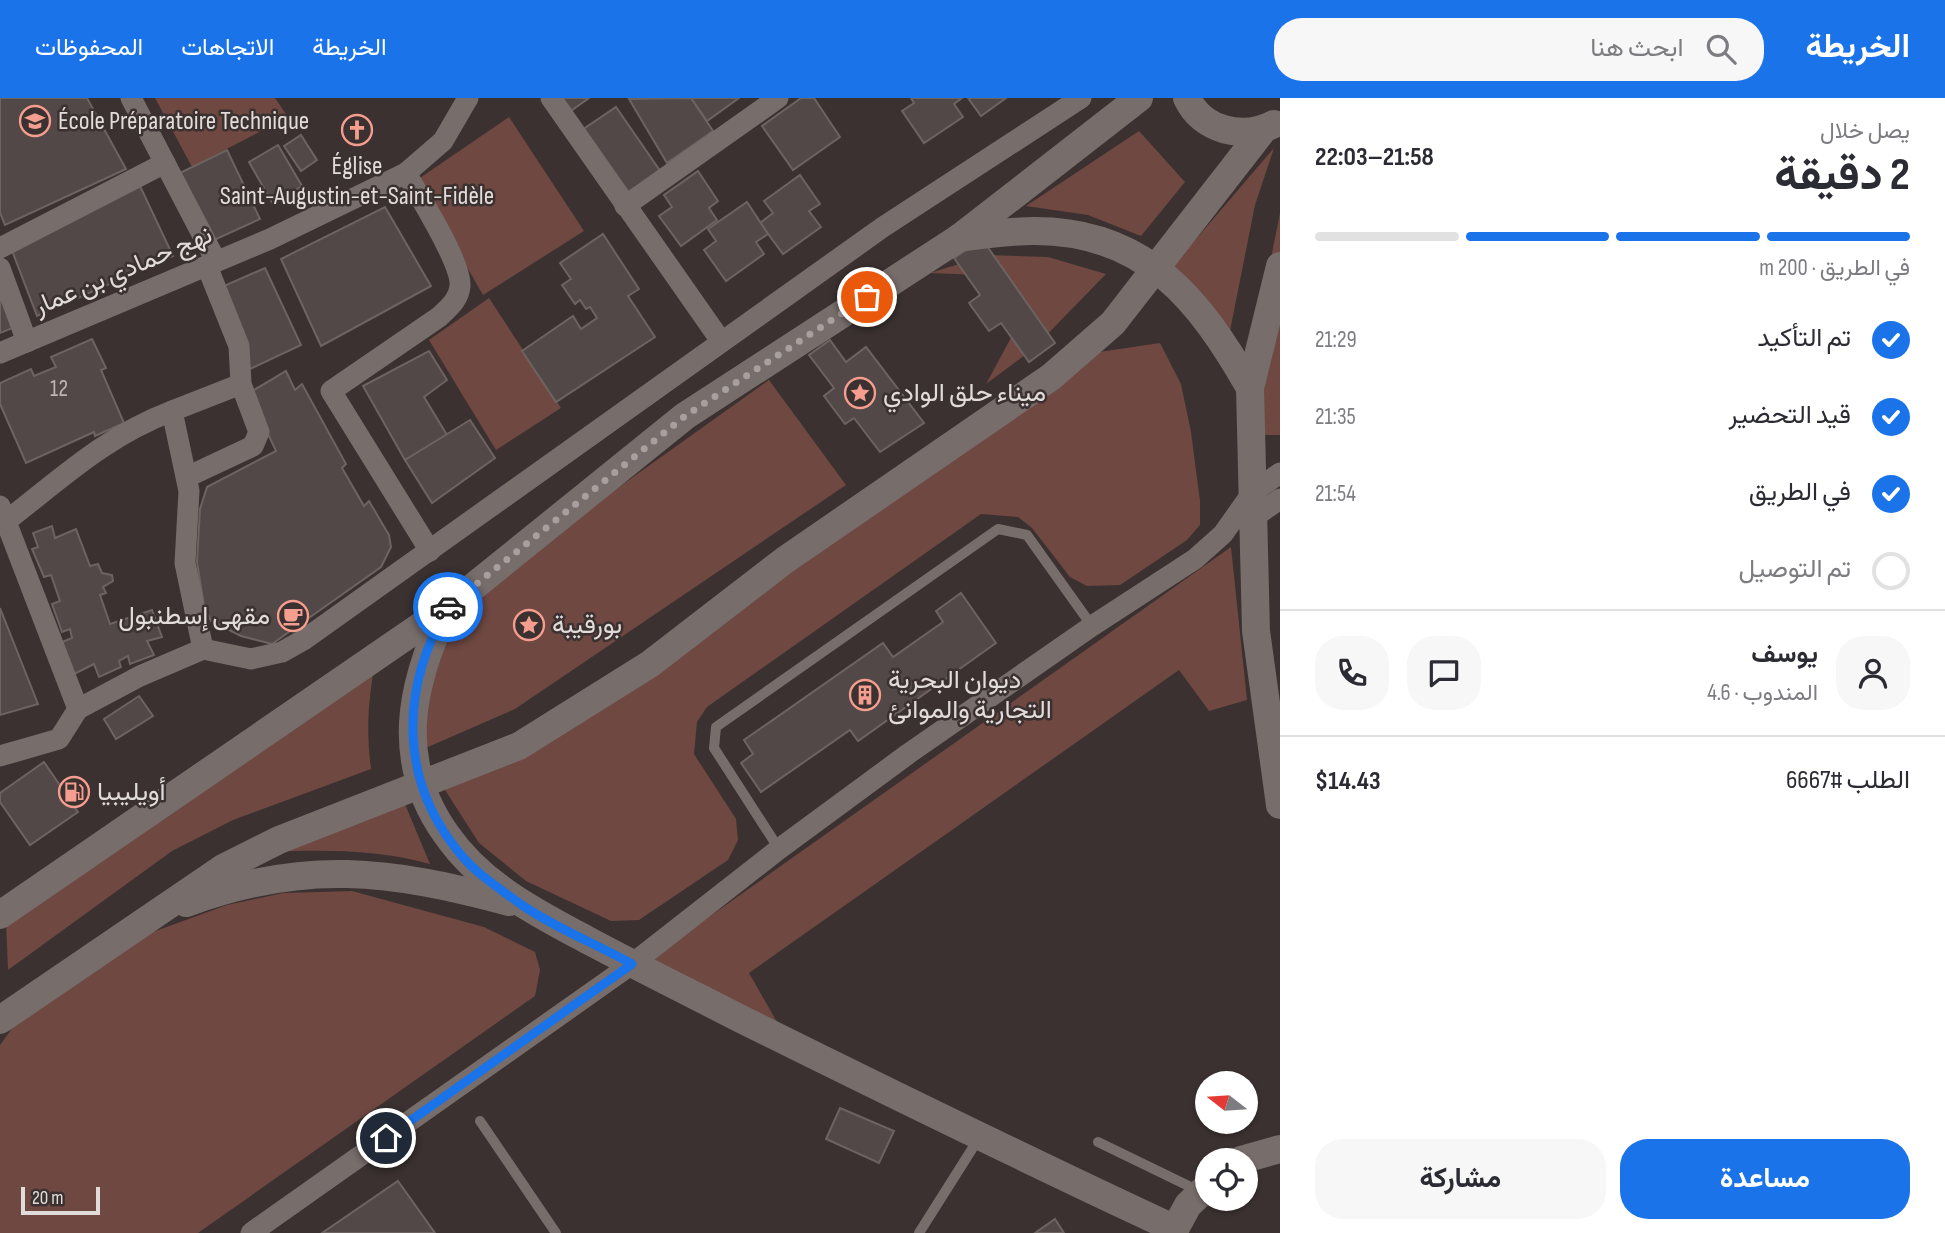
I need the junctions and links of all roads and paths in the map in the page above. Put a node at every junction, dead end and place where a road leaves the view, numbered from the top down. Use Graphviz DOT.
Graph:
graph roads {
  1 [pos="131,98"];
  2 [pos="468,98"];
  3 [pos="551,98"];
  4 [pos="778,98"];
  5 [pos="1082,98"];
  6 [pos="1139,98"];
  7 [pos="1186,98"];
  8 [pos="1271,125"];
  9 [pos="165,163"];
  10 [pos="406,173"];
  11 [pos="625,206"];
  12 [pos="959,238"];
  13 [pos="0,248"];
  14 [pos="212,263"];
  15 [pos="1280,266"];
  16 [pos="0,268"];
  17 [pos="1153,268"];
  18 [pos="721,341"];
  19 [pos="27,342"];
  20 [pos="0,353"];
  21 [pos="242,384"];
  22 [pos="1250,388"];
  23 [pos="172,411"];
  24 [pos="1280,473"];
  25 [pos="187,477"];
  26 [pos="1280,499"];
  27 [pos="1246,510"];
  28 [pos="2,514"];
  29 [pos="430,551"];
  30 [pos="447,608"];
  31 [pos="1092,626"];
  32 [pos="203,649"];
  33 [pos="78,709"];
  34 [pos="0,757"];
  35 [pos="421,785"];
  36 [pos="1280,805"];
  37 [pos="779,849"];
  38 [pos="522,905"];
  39 [pos="0,915"];
  40 [pos="145,919"];
  41 [pos="632,964"];
  42 [pos="0,1020"];
  43 [pos="480,1122"];
  44 [pos="979,1138"];
  45 [pos="1098,1142"];
  46 [pos="1280,1149"];
  47 [pos="1258,1155"];
  48 [pos="1195,1185"];
  49 [pos="1195,1198"];
  50 [pos="1178,1231"];
  51 [pos="251,1233"];
  52 [pos="556,1233"];
  53 [pos="919,1233"];
  1 -- 9 [label="street"];
  2 -- 10 [label="street, نهج حمادي بن عمار"];
  3 -- 11 [label="street"];
  4 -- 11 [label="street"];
  5 -- 18 [label="street"];
  6 -- 12 [label="main road"];
  7 -- 8 [label="main road"];
  8 -- 17 [label="main road"];
  9 -- 13 [label="street"];
  9 -- 14 [label="street"];
  10 -- 14 [label="street, نهج حمادي بن عمار"];
  10 -- 29 [label="street"];
  11 -- 18 [label="street"];
  12 -- 17 [label="main road"];
  12 -- 30 [label="main road"];
  14 -- 19 [label="street, نهج حمادي بن عمار"];
  14 -- 21 [label="street"];
  15 -- 22 [label="main road"];
  16 -- 19 [label="street"];
  17 -- 22 [label="main road"];
  17 -- 35 [label="main road"];
  18 -- 29 [label="street"];
  19 -- 20 [label="street, نهج حمادي بن عمار"];
  21 -- 23 [label="street"];
  21 -- 25 [label="street"];
  22 -- 27 [label="main road"];
  23 -- 25 [label="street"];
  23 -- 28 [label="street"];
  24 -- 27 [label="street"];
  25 -- 32 [label="street"];
  26 -- 27 [label="street"];
  27 -- 31 [label="street"];
  27 -- 36 [label="main road"];
  28 -- 33 [label="street"];
  29 -- 32 [label="street"];
  30 -- 35 [label="main road"];
  30 -- 39 [label="main road"];
  31 -- 37 [label="street"];
  31 -- 37 [label="lane"];
  32 -- 33 [label="street"];
  33 -- 34 [label="street"];
  35 -- 38 [label="main road"];
  35 -- 40 [label="main road"];
  37 -- 41 [label="street"];
  38 -- 40 [label="main road"];
  38 -- 41 [label="main road"];
  40 -- 42 [label="main road"];
  41 -- 44 [label="main road"];
  41 -- 51 [label="street"];
  43 -- 52 [label="lane"];
  44 -- 50 [label="main road"];
  44 -- 53 [label="lane"];
  45 -- 48 [label="lane"];
  46 -- 47 [label="main road"];
  49 -- 50 [label="main road"];
}
